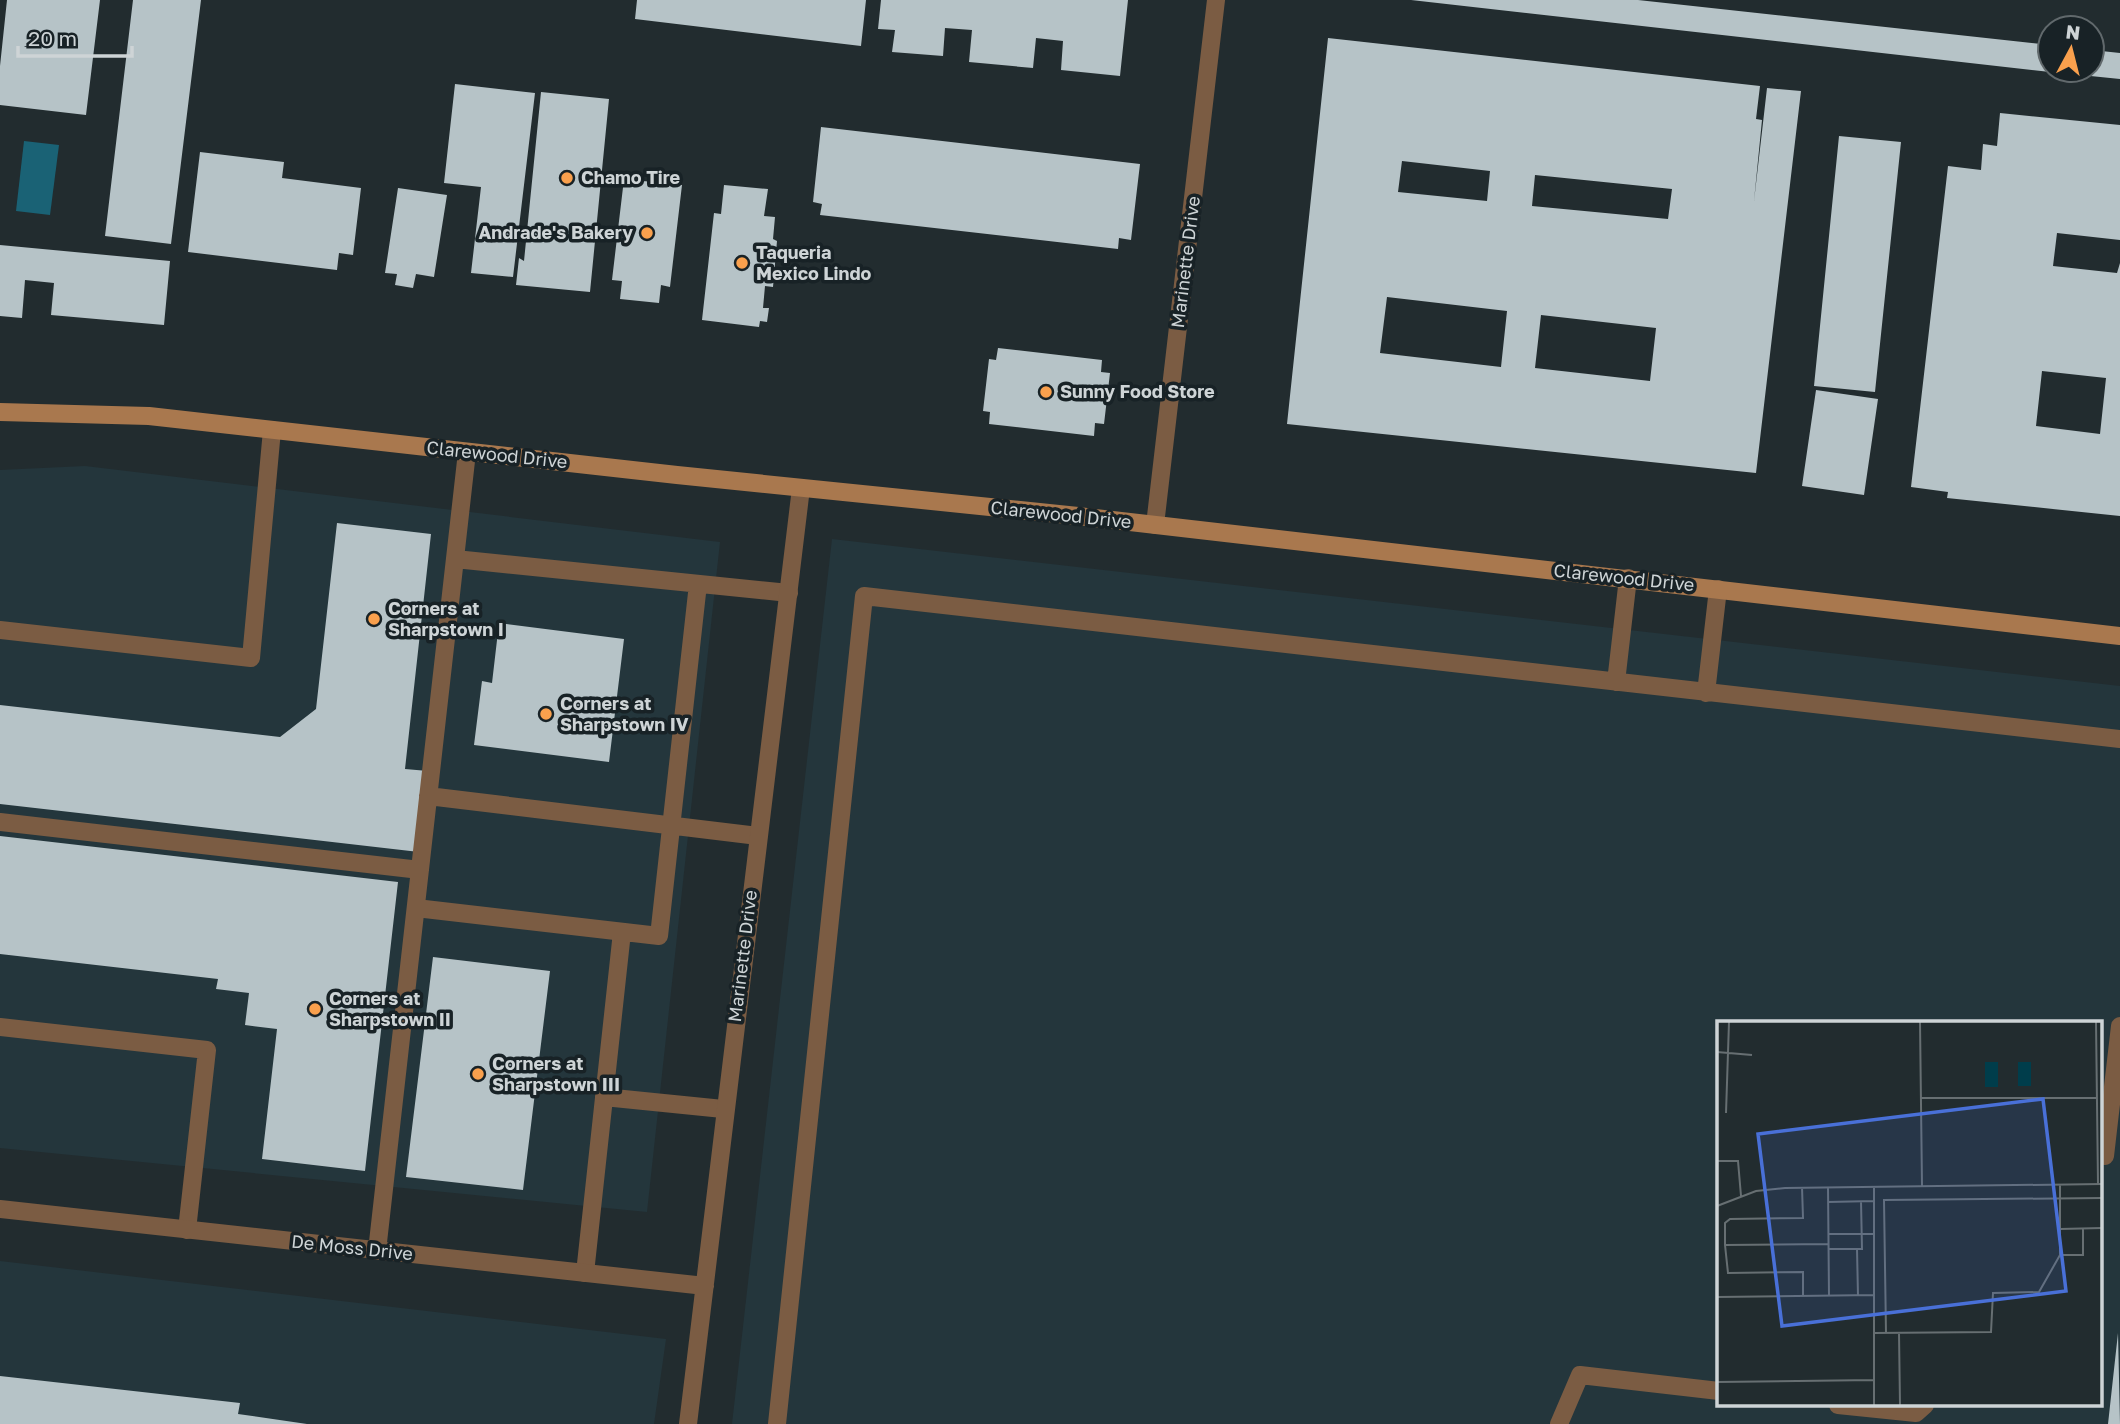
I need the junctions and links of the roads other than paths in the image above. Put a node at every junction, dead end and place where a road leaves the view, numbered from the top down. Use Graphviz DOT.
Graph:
graph roads {
  1 [pos="1216,0"];
  2 [pos="0,412"];
  3 [pos="272,430"];
  4 [pos="467,452"];
  5 [pos="801,488"];
  6 [pos="1155,525"];
  7 [pos="455,559"];
  8 [pos="1628,578"];
  9 [pos="698,584"];
  10 [pos="1718,589"];
  11 [pos="789,593"];
  12 [pos="0,630"];
  13 [pos="2120,636"];
  14 [pos="1616,682"];
  15 [pos="1706,693"];
  16 [pos="2120,739"];
  17 [pos="428,796"];
  18 [pos="0,822"];
  19 [pos="671,827"];
  20 [pos="758,836"];
  21 [pos="420,870"];
  22 [pos="416,908"];
  23 [pos="622,932"];
  24 [pos="2120,1026"];
  25 [pos="0,1027"];
  26 [pos="604,1097"];
  27 [pos="723,1109"];
  28 [pos="2108,1158"];
  29 [pos="0,1209"];
  30 [pos="187,1230"];
  31 [pos="377,1251"];
  32 [pos="585,1273"];
  33 [pos="705,1286"];
  34 [pos="1717,1391"];
  35 [pos="1848,1406"];
  36 [pos="1925,1406"];
  37 [pos="688,1424"];
  38 [pos="776,1424"];
  39 [pos="1559,1424"];
  1 -- 6 [label="street, Marinette Drive"];
  2 -- 3 [label="street, Clarewood Drive"];
  3 -- 4 [label="street, Clarewood Drive"];
  3 -- 12 [label="street"];
  4 -- 5 [label="street, Clarewood Drive"];
  4 -- 7 [label="street"];
  5 -- 6 [label="street, Clarewood Drive"];
  5 -- 11 [label="street, Marinette Drive"];
  6 -- 8 [label="street, Clarewood Drive"];
  7 -- 9 [label="street"];
  7 -- 17 [label="street"];
  8 -- 10 [label="street, Clarewood Drive"];
  8 -- 14 [label="street"];
  9 -- 11 [label="street"];
  9 -- 19 [label="street"];
  10 -- 13 [label="street, Clarewood Drive"];
  10 -- 15 [label="street"];
  11 -- 20 [label="street, Marinette Drive"];
  14 -- 15 [label="street"];
  14 -- 38 [label="street"];
  15 -- 16 [label="street"];
  17 -- 19 [label="street"];
  17 -- 21 [label="street"];
  18 -- 21 [label="street"];
  19 -- 20 [label="street"];
  19 -- 23 [label="street"];
  20 -- 27 [label="street, Marinette Drive"];
  21 -- 22 [label="street"];
  22 -- 23 [label="street"];
  22 -- 31 [label="street"];
  23 -- 26 [label="street"];
  24 -- 28 [label="street"];
  25 -- 30 [label="street"];
  26 -- 27 [label="street"];
  26 -- 32 [label="street"];
  27 -- 33 [label="street, Marinette Drive"];
  29 -- 30 [label="street, De Moss Drive"];
  30 -- 31 [label="street, De Moss Drive"];
  31 -- 32 [label="street, De Moss Drive"];
  32 -- 33 [label="street, De Moss Drive"];
  33 -- 37 [label="street, Marinette Drive"];
  34 -- 39 [label="street"];
  35 -- 36 [label="street"];
}
